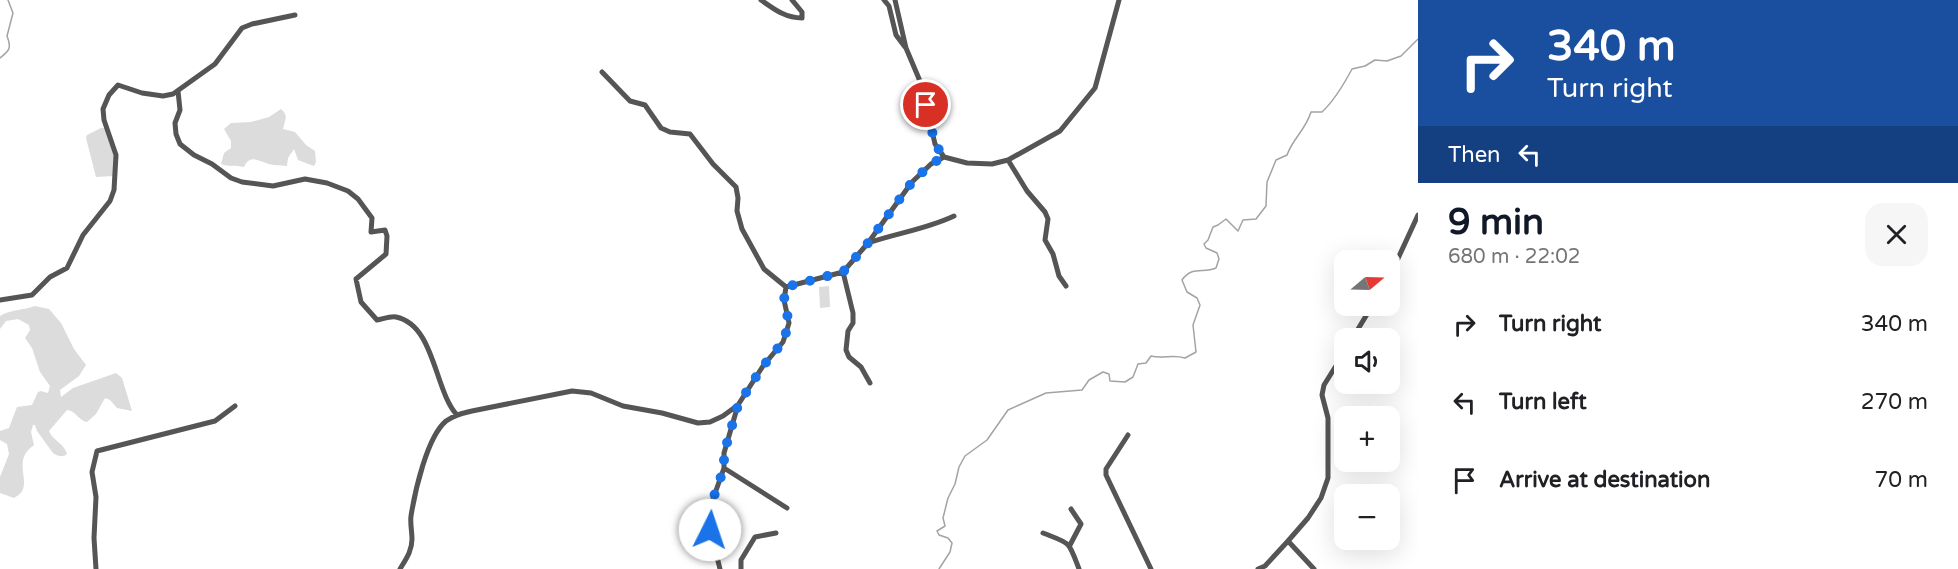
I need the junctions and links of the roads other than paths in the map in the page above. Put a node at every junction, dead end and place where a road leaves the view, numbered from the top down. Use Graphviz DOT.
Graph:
graph roads {
  1 [pos="761,0"];
  2 [pos="792,0"];
  3 [pos="884,0"];
  4 [pos="895,0"];
  5 [pos="1119,0"];
  6 [pos="295,15"];
  7 [pos="906,48"];
  8 [pos="602,72"];
  9 [pos="178,91"];
  10 [pos="944,157"];
  11 [pos="1008,160"];
  12 [pos="1418,215"];
  13 [pos="954,216"];
  14 [pos="868,243"];
  15 [pos="1400,254"];
  16 [pos="843,272"];
  17 [pos="1066,286"];
  18 [pos="786,287"];
  19 [pos="0,300"];
  20 [pos="1334,368"];
  21 [pos="870,382"];
  22 [pos="738,405"];
  23 [pos="235,406"];
  24 [pos="457,415"];
  25 [pos="1128,435"];
  26 [pos="724,468"];
  27 [pos="787,508"];
  28 [pos="1071,509"];
  29 [pos="776,532"];
  30 [pos="1043,533"];
  31 [pos="1288,541"];
  32 [pos="1070,545"];
  33 [pos="96,569"];
  34 [pos="400,569"];
  35 [pos="720,569"];
  36 [pos="741,569"];
  37 [pos="1079,569"];
  38 [pos="1151,569"];
  39 [pos="1258,569"];
  40 [pos="1314,569"];
  1 -- 2 [label="street"];
  3 -- 7 [label="street"];
  4 -- 7 [label="street"];
  5 -- 11 [label="street"];
  6 -- 9 [label="street"];
  7 -- 10 [label="street"];
  8 -- 18 [label="street"];
  9 -- 19 [label="street"];
  9 -- 24 [label="street"];
  10 -- 11 [label="street"];
  10 -- 14 [label="street"];
  11 -- 17 [label="street"];
  12 -- 15 [label="street"];
  13 -- 14 [label="street"];
  14 -- 16 [label="street"];
  16 -- 18 [label="street"];
  16 -- 21 [label="street"];
  18 -- 22 [label="street"];
  20 -- 31 [label="street"];
  22 -- 24 [label="street"];
  22 -- 26 [label="street"];
  23 -- 33 [label="street"];
  24 -- 34 [label="street"];
  25 -- 38 [label="street"];
  26 -- 27 [label="street"];
  26 -- 35 [label="street"];
  28 -- 32 [label="street"];
  29 -- 36 [label="street"];
  30 -- 32 [label="street"];
  31 -- 39 [label="street"];
  31 -- 40 [label="street"];
  32 -- 37 [label="street"];
}
